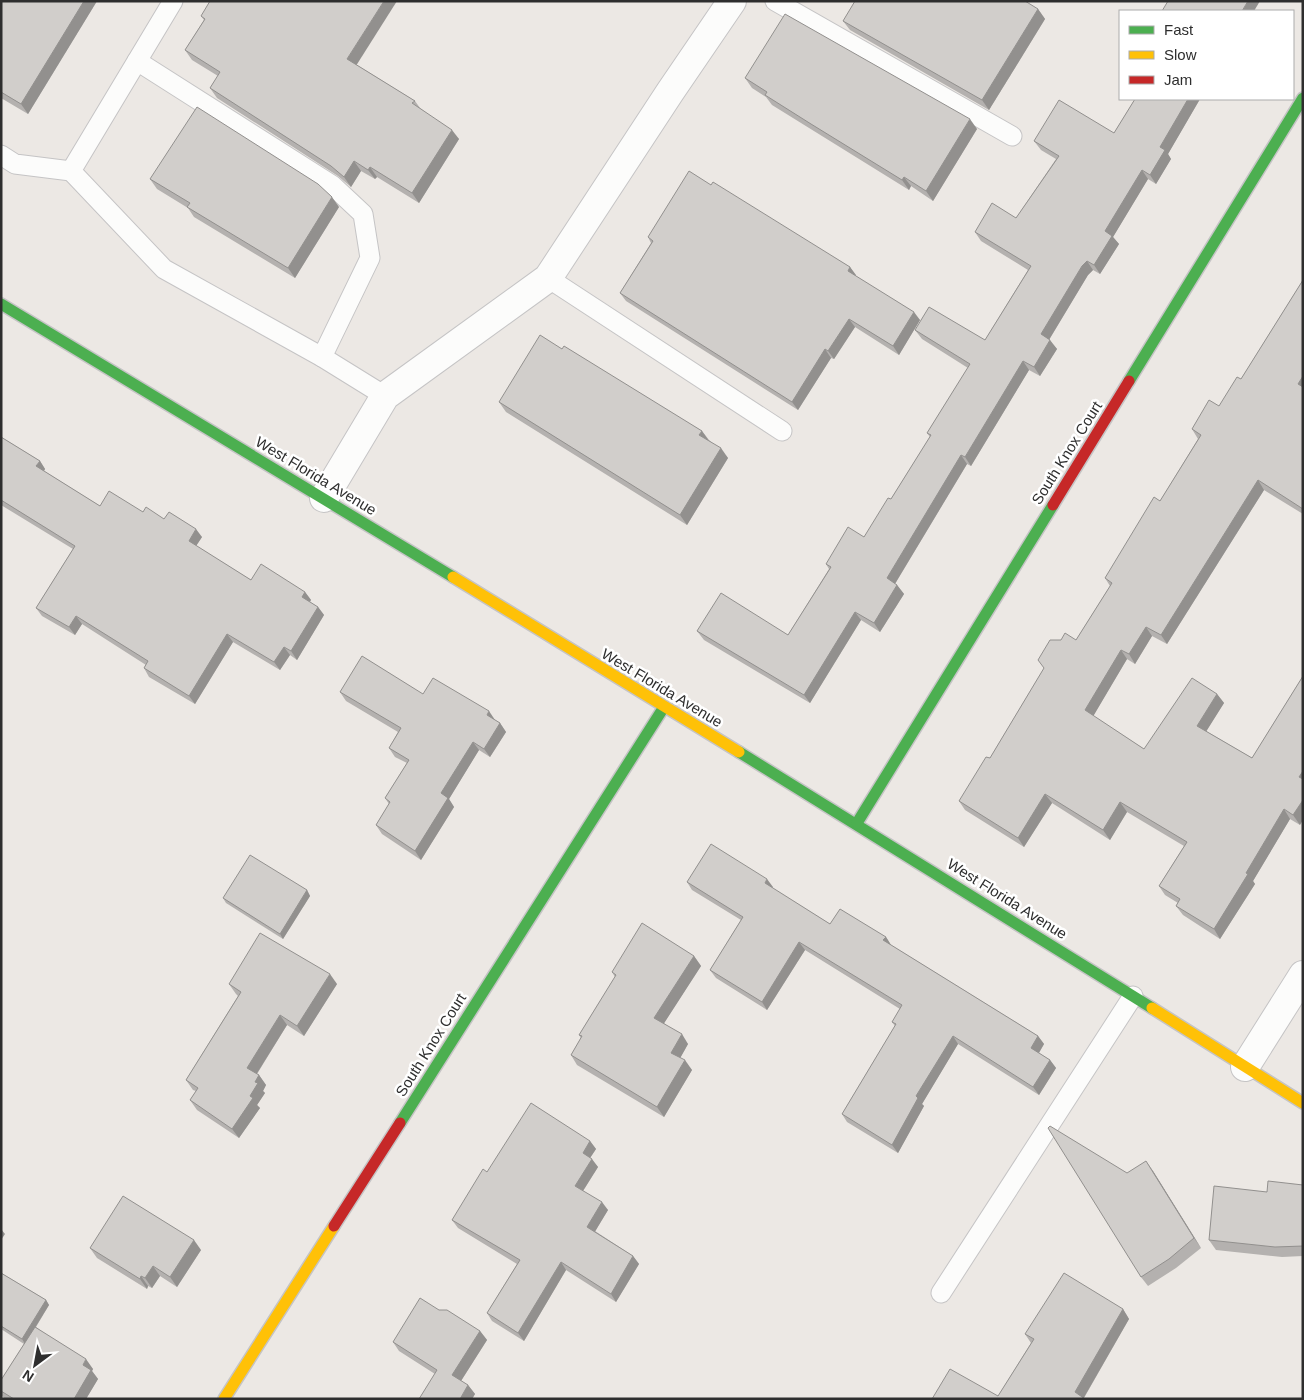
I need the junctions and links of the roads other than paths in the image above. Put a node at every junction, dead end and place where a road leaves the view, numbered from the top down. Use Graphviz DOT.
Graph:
graph roads {
  1 [pos="173,1"];
  2 [pos="732,1"];
  3 [pos="775,1"];
  4 [pos="137,61"];
  5 [pos="1303,98"];
  6 [pos="1012,136"];
  7 [pos="1,155"];
  8 [pos="71,171"];
  9 [pos="548,278"];
  10 [pos="1,304"];
  11 [pos="322,357"];
  12 [pos="385,396"];
  13 [pos="782,431"];
  14 [pos="324,498"];
  15 [pos="664,707"];
  16 [pos="857,823"];
  17 [pos="1303,975"];
  18 [pos="1133,996"];
  19 [pos="1246,1066"];
  20 [pos="1303,1103"];
  21 [pos="941,1293"];
  22 [pos="224,1399"];
  1 -- 4 [label="lane"];
  2 -- 9 [label="street"];
  3 -- 6 [label="lane"];
  4 -- 8 [label="lane"];
  4 -- 11 [label="lane"];
  5 -- 16 [label="street, South Knox Court"];
  7 -- 8 [label="lane"];
  8 -- 11 [label="lane"];
  9 -- 12 [label="street"];
  9 -- 13 [label="lane"];
  10 -- 14 [label="street, West Florida Avenue"];
  11 -- 12 [label="lane"];
  12 -- 14 [label="street"];
  14 -- 15 [label="street, West Florida Avenue"];
  15 -- 16 [label="street, West Florida Avenue"];
  15 -- 22 [label="street, South Knox Court"];
  16 -- 18 [label="street, West Florida Avenue"];
  17 -- 19 [label="street"];
  18 -- 19 [label="street, West Florida Avenue"];
  18 -- 21 [label="lane"];
  19 -- 20 [label="street, West Florida Avenue"];
}
